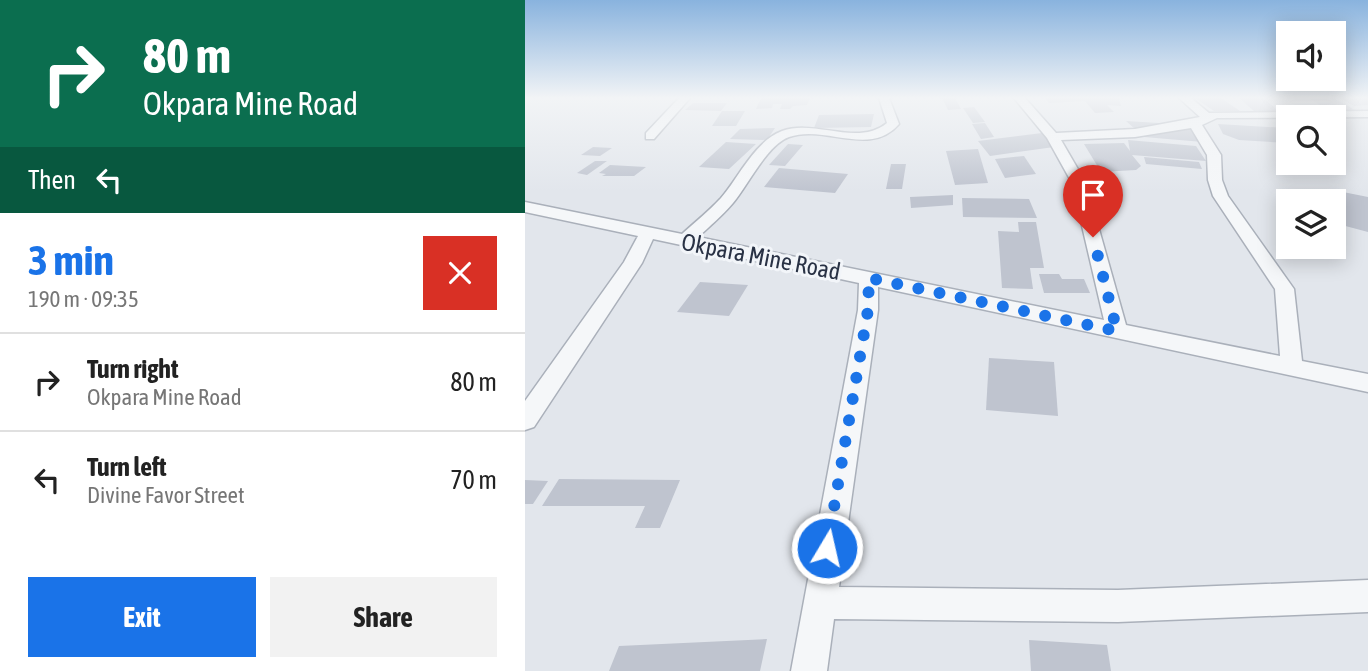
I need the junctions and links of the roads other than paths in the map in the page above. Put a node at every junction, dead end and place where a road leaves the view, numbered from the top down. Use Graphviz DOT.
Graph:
graph roads {
  1 [pos="655,129"];
  2 [pos="889,129"];
  3 [pos="1046,129"];
  4 [pos="1155,129"];
  5 [pos="1204,129"];
  6 [pos="650,135"];
  7 [pos="1053,137"];
  8 [pos="525,207"];
  9 [pos="647,234"];
  10 [pos="684,241"];
  11 [pos="869,278"];
  12 [pos="1117,331"];
  13 [pos="1292,367"];
  14 [pos="1368,383"];
  15 [pos="525,420"];
  16 [pos="1368,596"];
  17 [pos="818,603"];
  18 [pos="809,671"];
  1 -- 6 [label="street"];
  2 -- 10 [label="street"];
  3 -- 7 [label="street"];
  4 -- 7 [label="street"];
  5 -- 13 [label="street"];
  7 -- 12 [label="street"];
  8 -- 9 [label="street, Okpara Mine Road"];
  9 -- 10 [label="street, Okpara Mine Road"];
  9 -- 15 [label="street"];
  10 -- 11 [label="street, Okpara Mine Road"];
  11 -- 12 [label="street, Okpara Mine Road"];
  11 -- 17 [label="street"];
  12 -- 13 [label="street, Okpara Mine Road"];
  13 -- 14 [label="street, Okpara Mine Road"];
  16 -- 17 [label="street"];
  17 -- 18 [label="street"];
}
